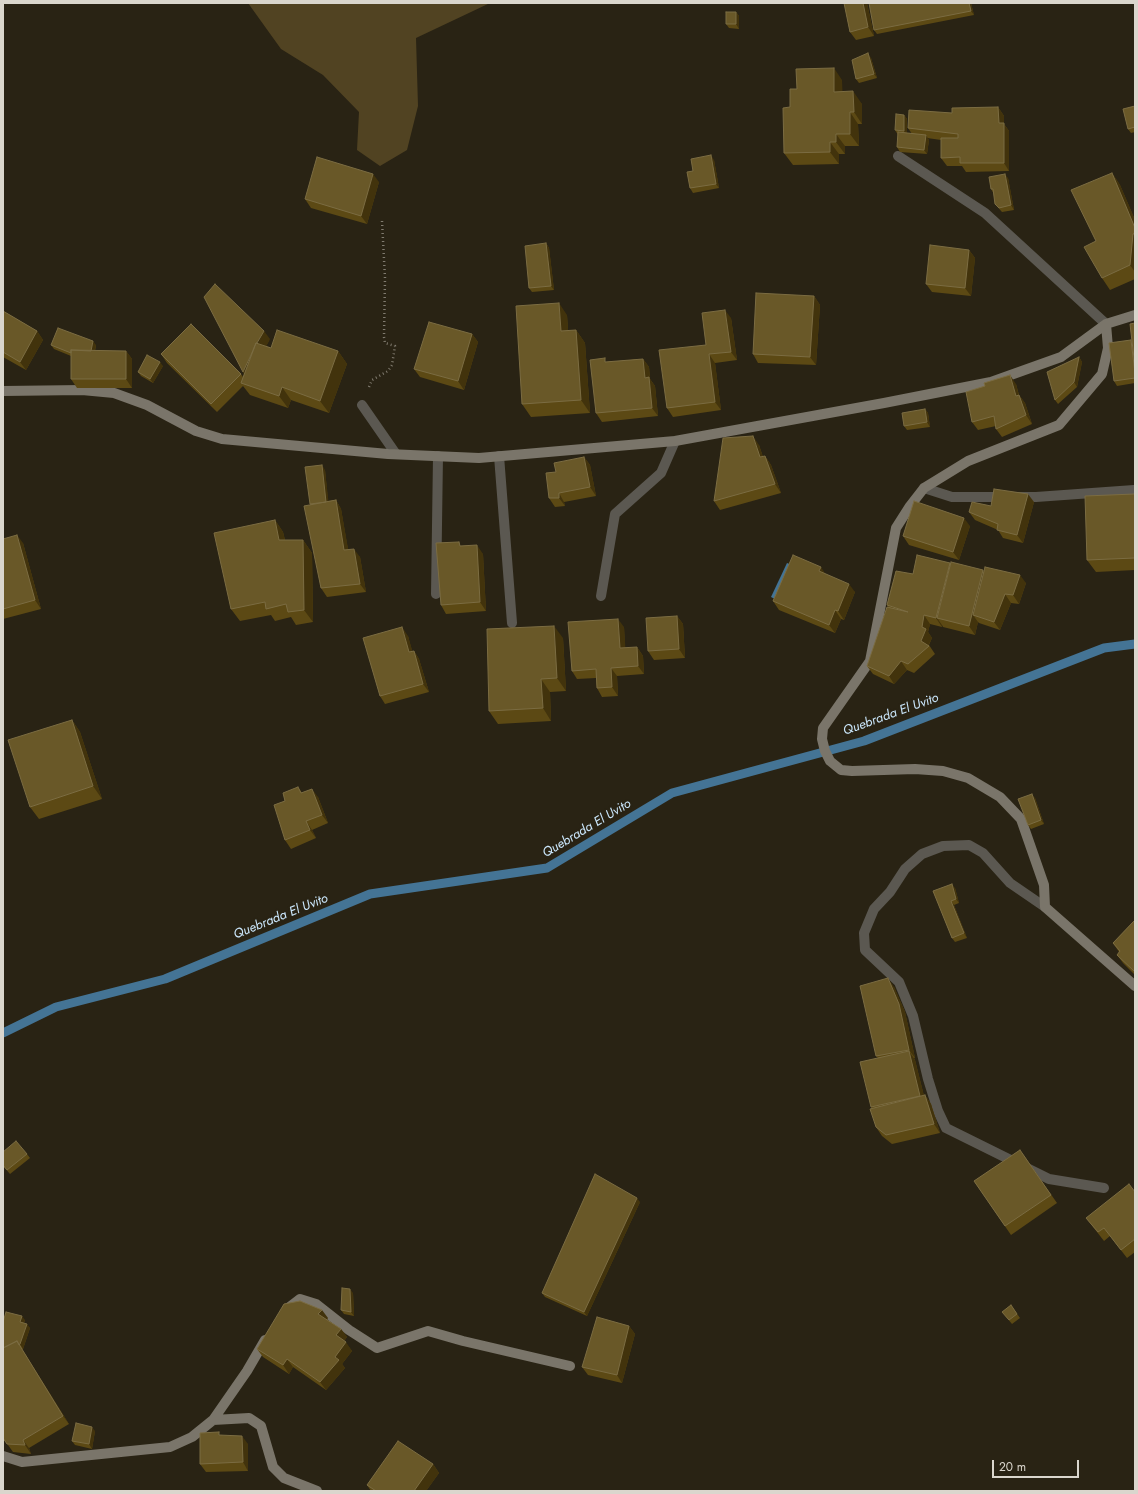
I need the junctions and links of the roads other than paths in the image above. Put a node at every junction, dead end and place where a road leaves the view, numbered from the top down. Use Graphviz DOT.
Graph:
graph roads {
  1 [pos="898,156"];
  2 [pos="1135,315"];
  3 [pos="1106,324"];
  4 [pos="3,391"];
  5 [pos="362,405"];
  6 [pos="675,441"];
  7 [pos="396,454"];
  8 [pos="438,456"];
  9 [pos="499,456"];
  10 [pos="924,488"];
  11 [pos="1134,490"];
  12 [pos="436,594"];
  13 [pos="601,596"];
  14 [pos="512,623"];
  15 [pos="1045,908"];
  16 [pos="1135,986"];
  17 [pos="1104,1188"];
  18 [pos="283,1315"];
  19 [pos="271,1332"];
  20 [pos="570,1366"];
  21 [pos="213,1420"];
  22 [pos="3,1456"];
  23 [pos="317,1491"];
  1 -- 3 [label="lane"];
  2 -- 3 [label="street"];
  3 -- 6 [label="street"];
  3 -- 10 [label="street"];
  4 -- 7 [label="street"];
  5 -- 7 [label="lane"];
  6 -- 9 [label="street"];
  6 -- 13 [label="lane"];
  7 -- 8 [label="street"];
  8 -- 9 [label="street"];
  8 -- 12 [label="lane"];
  9 -- 14 [label="lane"];
  10 -- 11 [label="lane"];
  10 -- 15 [label="street"];
  15 -- 16 [label="street"];
  15 -- 17 [label="lane"];
  18 -- 20 [label="street"];
  19 -- 21 [label="street"];
  21 -- 22 [label="street"];
  21 -- 23 [label="street"];
}
